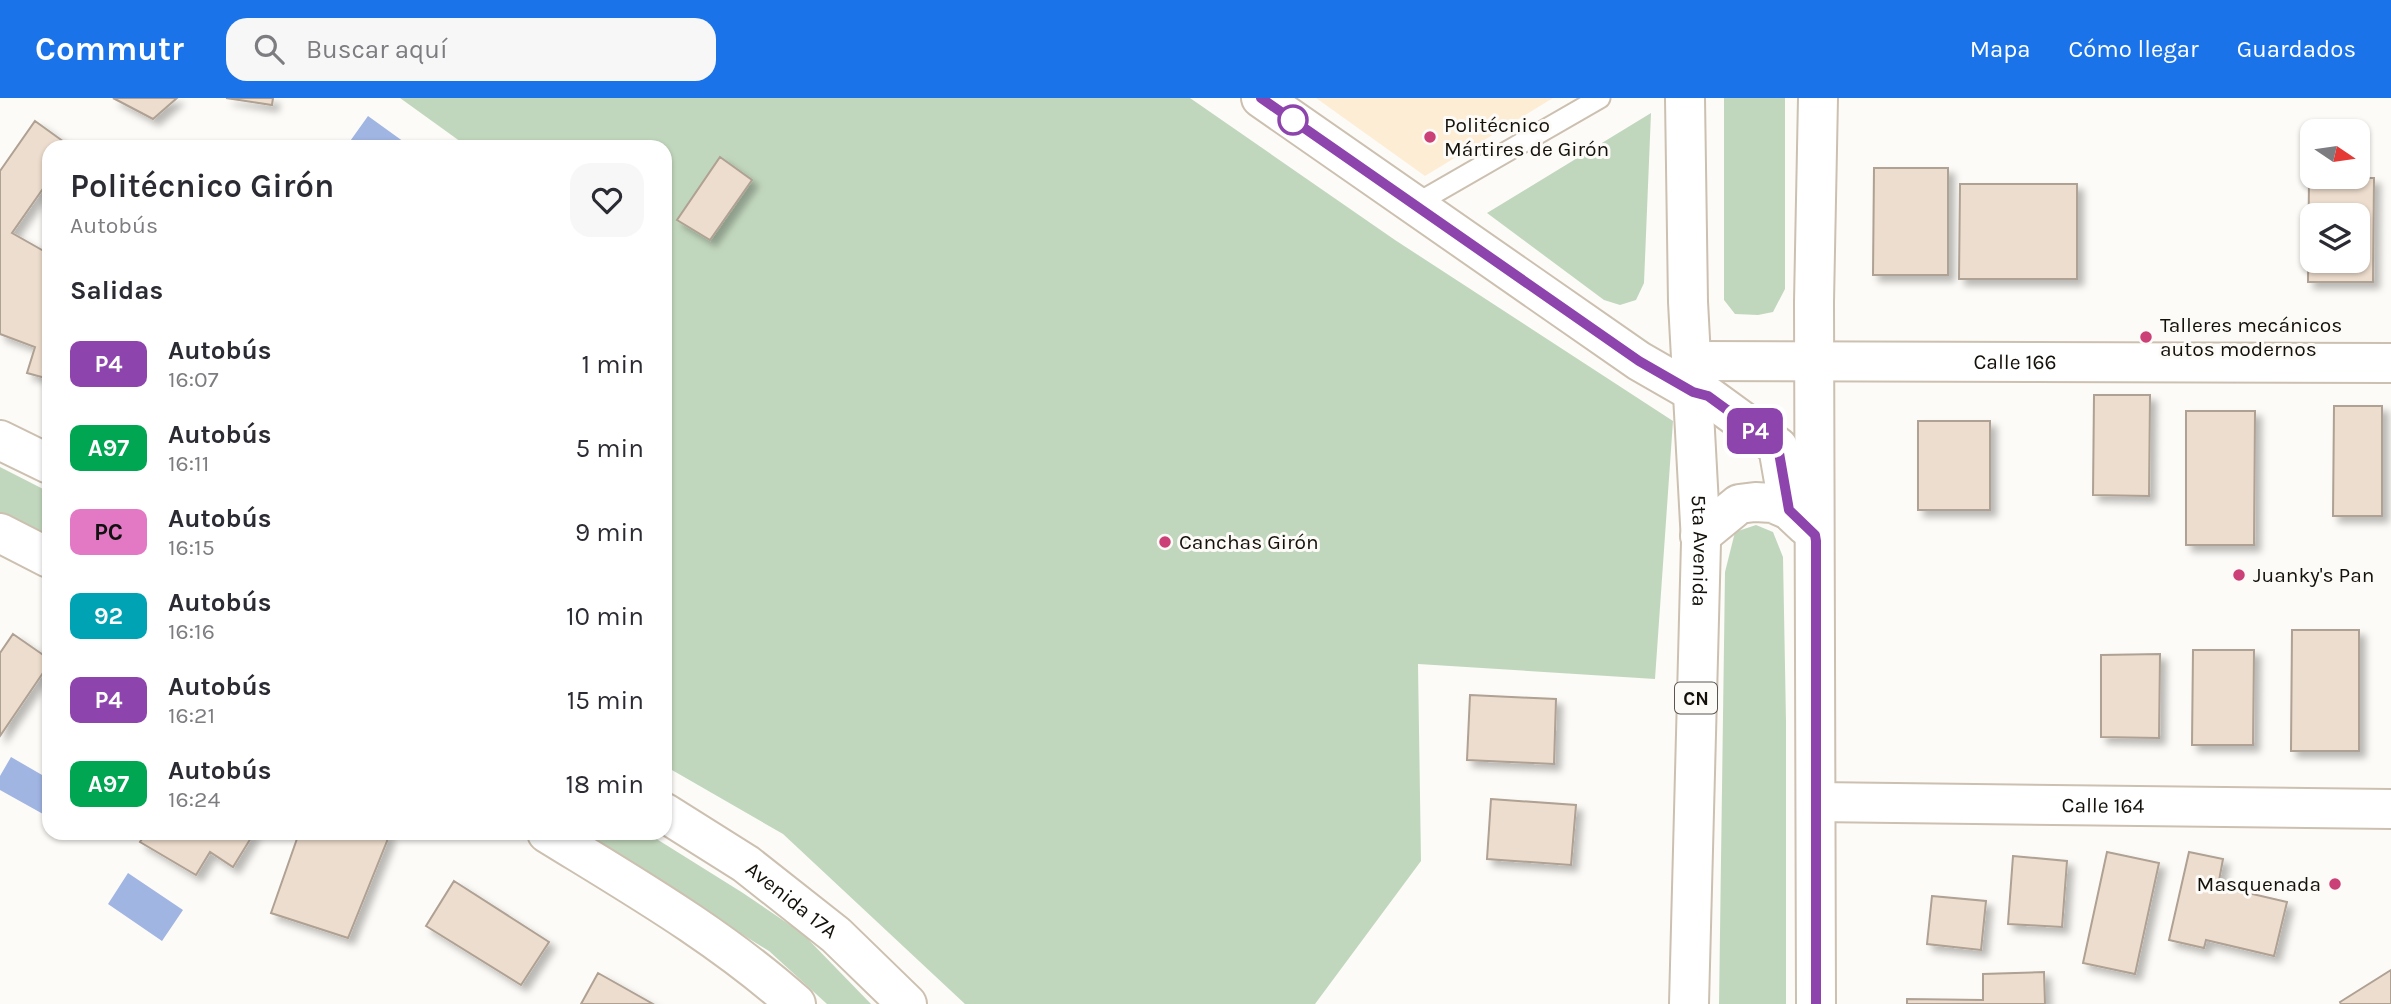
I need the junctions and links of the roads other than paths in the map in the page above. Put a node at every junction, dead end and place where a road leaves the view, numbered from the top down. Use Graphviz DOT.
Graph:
graph roads {
  1 [pos="1261,98"];
  2 [pos="1600,98"];
  3 [pos="1685,98"];
  4 [pos="1818,98"];
  5 [pos="1415,205"];
  6 [pos="1814,363"];
  7 [pos="2391,363"];
  8 [pos="1692,377"];
  9 [pos="0,440"];
  10 [pos="42,461"];
  11 [pos="1802,523"];
  12 [pos="0,533"];
  13 [pos="1700,536"];
  14 [pos="42,554"];
  15 [pos="1816,802"];
  16 [pos="2391,809"];
  17 [pos="672,817"];
  18 [pos="559,840"];
  19 [pos="796,1004"];
  20 [pos="907,1004"];
  21 [pos="1689,1004"];
  22 [pos="1816,1004"];
  1 -- 5 [label="main road"];
  2 -- 5 [label="lane"];
  3 -- 8 [label="main road, 5ta Avenida / CN"];
  4 -- 6 [label="main road"];
  5 -- 8 [label="main road, Calle 166"];
  6 -- 7 [label="main road, Calle 166"];
  6 -- 8 [label="main road, Calle 166"];
  6 -- 11 [label="main road"];
  8 -- 11 [label="main road"];
  8 -- 13 [label="main road, 5ta Avenida / CN"];
  9 -- 10 [label="main road"];
  11 -- 13 [label="main road"];
  11 -- 15 [label="main road"];
  12 -- 14 [label="main road"];
  13 -- 21 [label="main road, 5ta Avenida / CN"];
  15 -- 16 [label="main road, Calle 164"];
  15 -- 22 [label="main road"];
  17 -- 20 [label="main road, Avenida 17A"];
  18 -- 19 [label="main road"];
}
